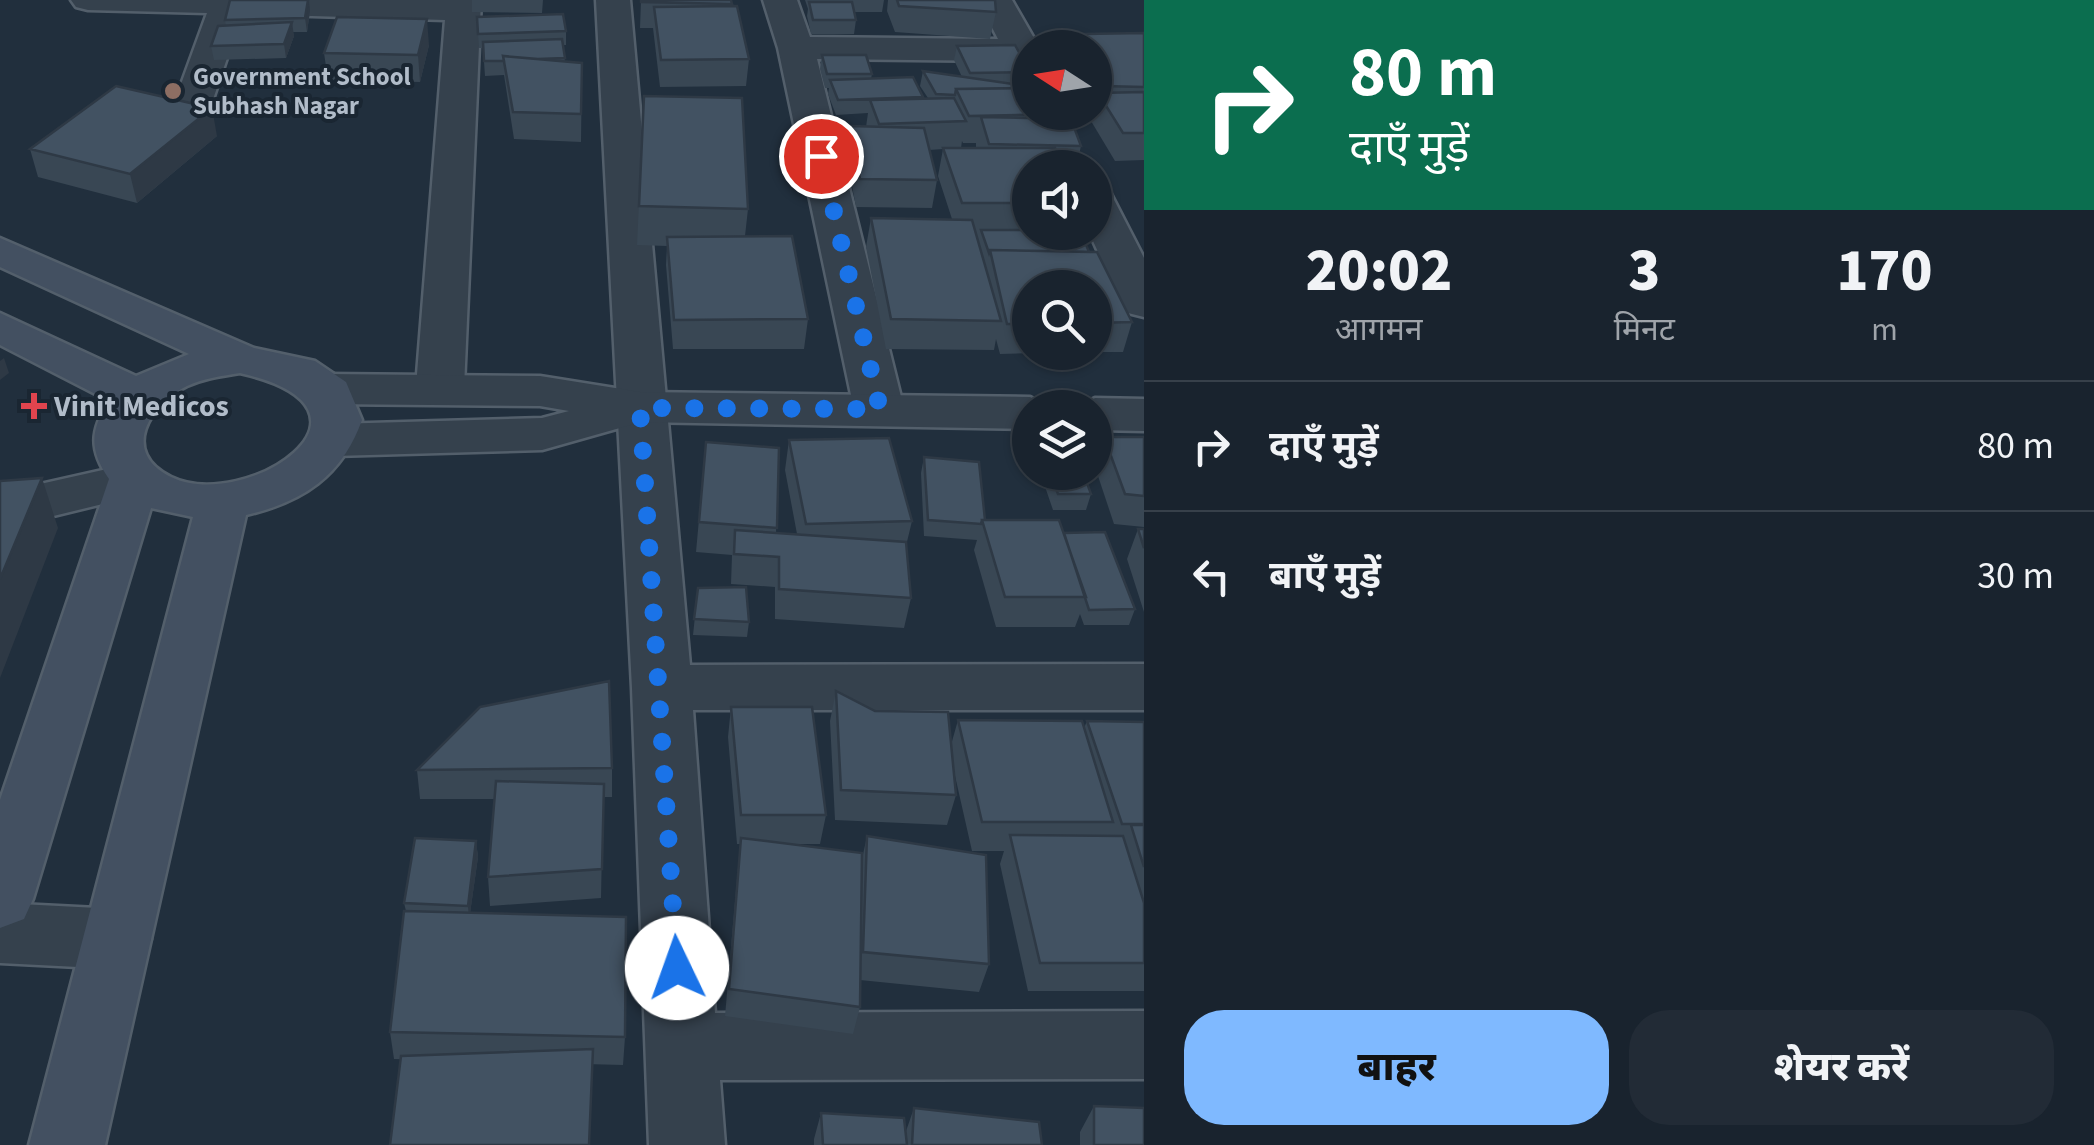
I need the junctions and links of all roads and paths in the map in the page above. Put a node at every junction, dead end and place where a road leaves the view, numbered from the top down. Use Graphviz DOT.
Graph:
graph roads {
  1 [pos="88,0"];
  2 [pos="613,0"];
  3 [pos="780,0"];
  4 [pos="995,0"];
  5 [pos="228,4"];
  6 [pos="464,5"];
  7 [pos="1013,30"];
  8 [pos="796,48"];
  9 [pos="1012,55"];
  10 [pos="187,120"];
  11 [pos="1112,236"];
  12 [pos="0,251"];
  13 [pos="1144,303"];
  14 [pos="0,327"];
  15 [pos="240,359"];
  16 [pos="440,386"];
  17 [pos="326,388"];
  18 [pos="138,396"];
  19 [pos="640,408"];
  20 [pos="880,409"];
  21 [pos="1012,413"];
  22 [pos="1112,414"];
  23 [pos="1144,415"];
  24 [pos="334,440"];
  25 [pos="134,480"];
  26 [pos="224,501"];
  27 [pos="0,511"];
  28 [pos="1144,687"];
  29 [pos="662,688"];
  30 [pos="0,899"];
  31 [pos="0,933"];
  32 [pos="117,939"];
  33 [pos="1144,1046"];
  34 [pos="682,1047"];
  35 [pos="68,1145"];
  36 [pos="687,1145"];
  1 -- 5 [label="street"];
  2 -- 19 [label="street"];
  3 -- 8 [label="street"];
  4 -- 7 [label="street"];
  5 -- 6 [label="street"];
  5 -- 10 [label="street"];
  6 -- 16 [label="street"];
  8 -- 9 [label="street"];
  8 -- 20 [label="street"];
  11 -- 13 [label="street"];
  12 -- 15 [label="main road"];
  14 -- 18 [label="main road"];
  15 -- 17 [label="main road"];
  15 -- 18 [label="main road"];
  16 -- 17 [label="street"];
  16 -- 19 [label="street"];
  17 -- 24 [label="main road"];
  18 -- 25 [label="main road"];
  19 -- 20 [label="street"];
  19 -- 24 [label="street"];
  19 -- 29 [label="street"];
  20 -- 21 [label="street"];
  22 -- 23 [label="street"];
  24 -- 26 [label="main road"];
  25 -- 26 [label="main road"];
  25 -- 27 [label="street"];
  25 -- 30 [label="main road"];
  26 -- 32 [label="main road"];
  28 -- 29 [label="street"];
  29 -- 34 [label="street"];
  31 -- 32 [label="street"];
  32 -- 35 [label="main road"];
  33 -- 34 [label="street"];
  34 -- 36 [label="street"];
}
